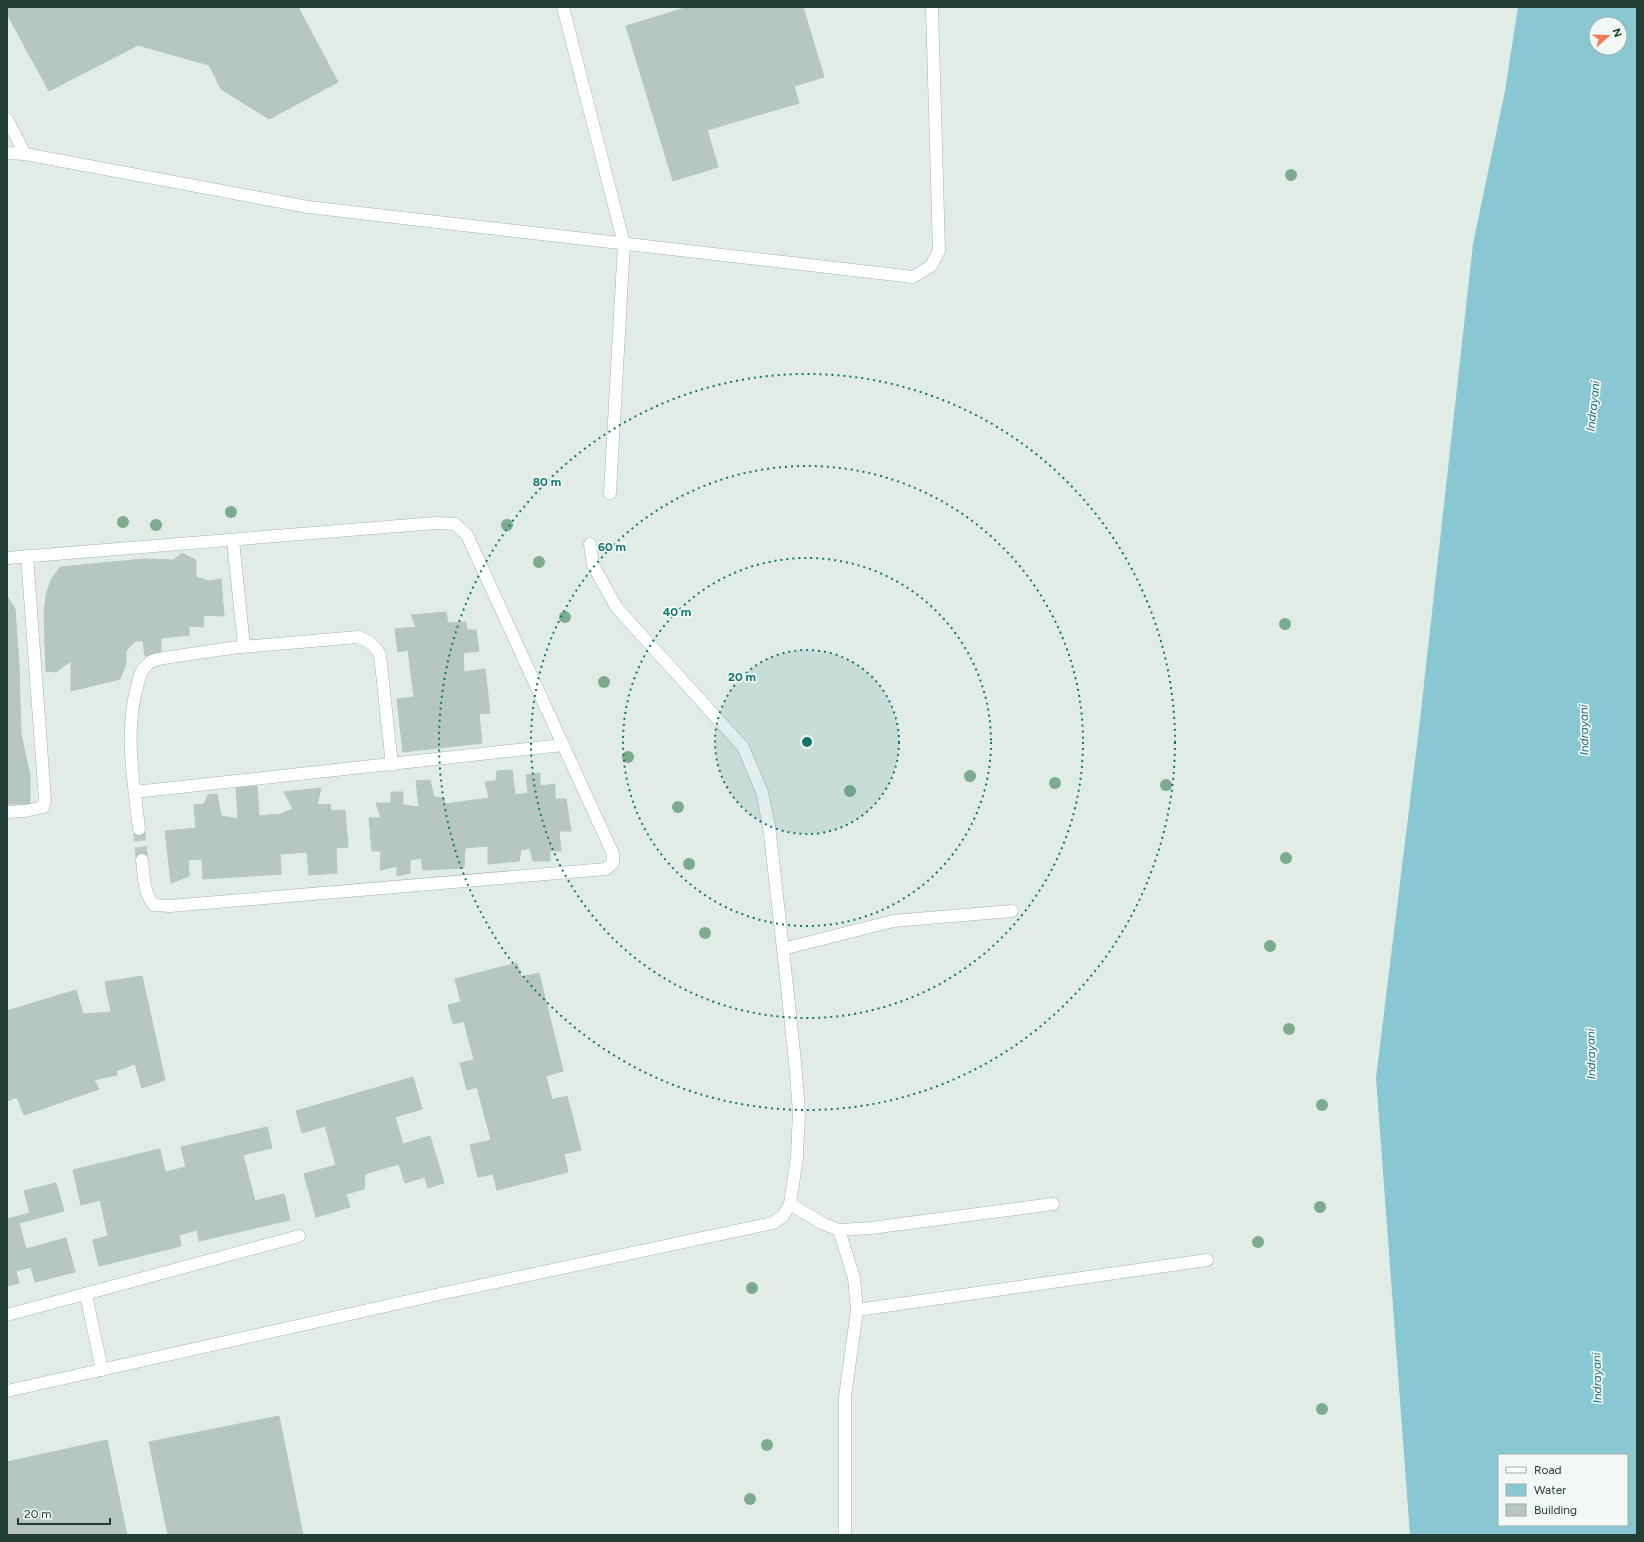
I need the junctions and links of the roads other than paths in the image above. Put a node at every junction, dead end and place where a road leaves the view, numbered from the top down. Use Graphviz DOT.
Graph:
graph roads {
  1 [pos="563,7"];
  2 [pos="932,7"];
  3 [pos="7,119"];
  4 [pos="7,153"];
  5 [pos="25,154"];
  6 [pos="624,244"];
  7 [pos="610,493"];
  8 [pos="233,540"];
  9 [pos="590,544"];
  10 [pos="27,556"];
  11 [pos="7,558"];
  12 [pos="244,646"];
  13 [pos="563,745"];
  14 [pos="392,765"];
  15 [pos="135,792"];
  16 [pos="7,812"];
  17 [pos="139,829"];
  18 [pos="142,860"];
  19 [pos="1012,911"];
  20 [pos="783,949"];
  21 [pos="790,1204"];
  22 [pos="1053,1204"];
  23 [pos="839,1230"];
  24 [pos="299,1236"];
  25 [pos="1207,1260"];
  26 [pos="86,1295"];
  27 [pos="857,1310"];
  28 [pos="7,1315"];
  29 [pos="102,1370"];
  30 [pos="7,1391"];
  31 [pos="845,1535"];
  1 -- 6 [label="street"];
  2 -- 6 [label="street"];
  3 -- 5 [label="street"];
  4 -- 5 [label="street"];
  5 -- 6 [label="street"];
  6 -- 7 [label="street"];
  8 -- 10 [label="street"];
  8 -- 12 [label="street"];
  8 -- 13 [label="street"];
  9 -- 20 [label="street"];
  10 -- 11 [label="street"];
  10 -- 16 [label="street"];
  12 -- 14 [label="street"];
  12 -- 15 [label="street"];
  13 -- 14 [label="street"];
  13 -- 18 [label="street"];
  14 -- 15 [label="street"];
  15 -- 17 [label="street"];
  19 -- 20 [label="street"];
  20 -- 21 [label="street"];
  21 -- 23 [label="street"];
  21 -- 29 [label="street"];
  22 -- 23 [label="street"];
  23 -- 27 [label="street"];
  24 -- 26 [label="street"];
  25 -- 27 [label="street"];
  26 -- 28 [label="street"];
  26 -- 29 [label="street"];
  27 -- 31 [label="street"];
  29 -- 30 [label="street"];
}
